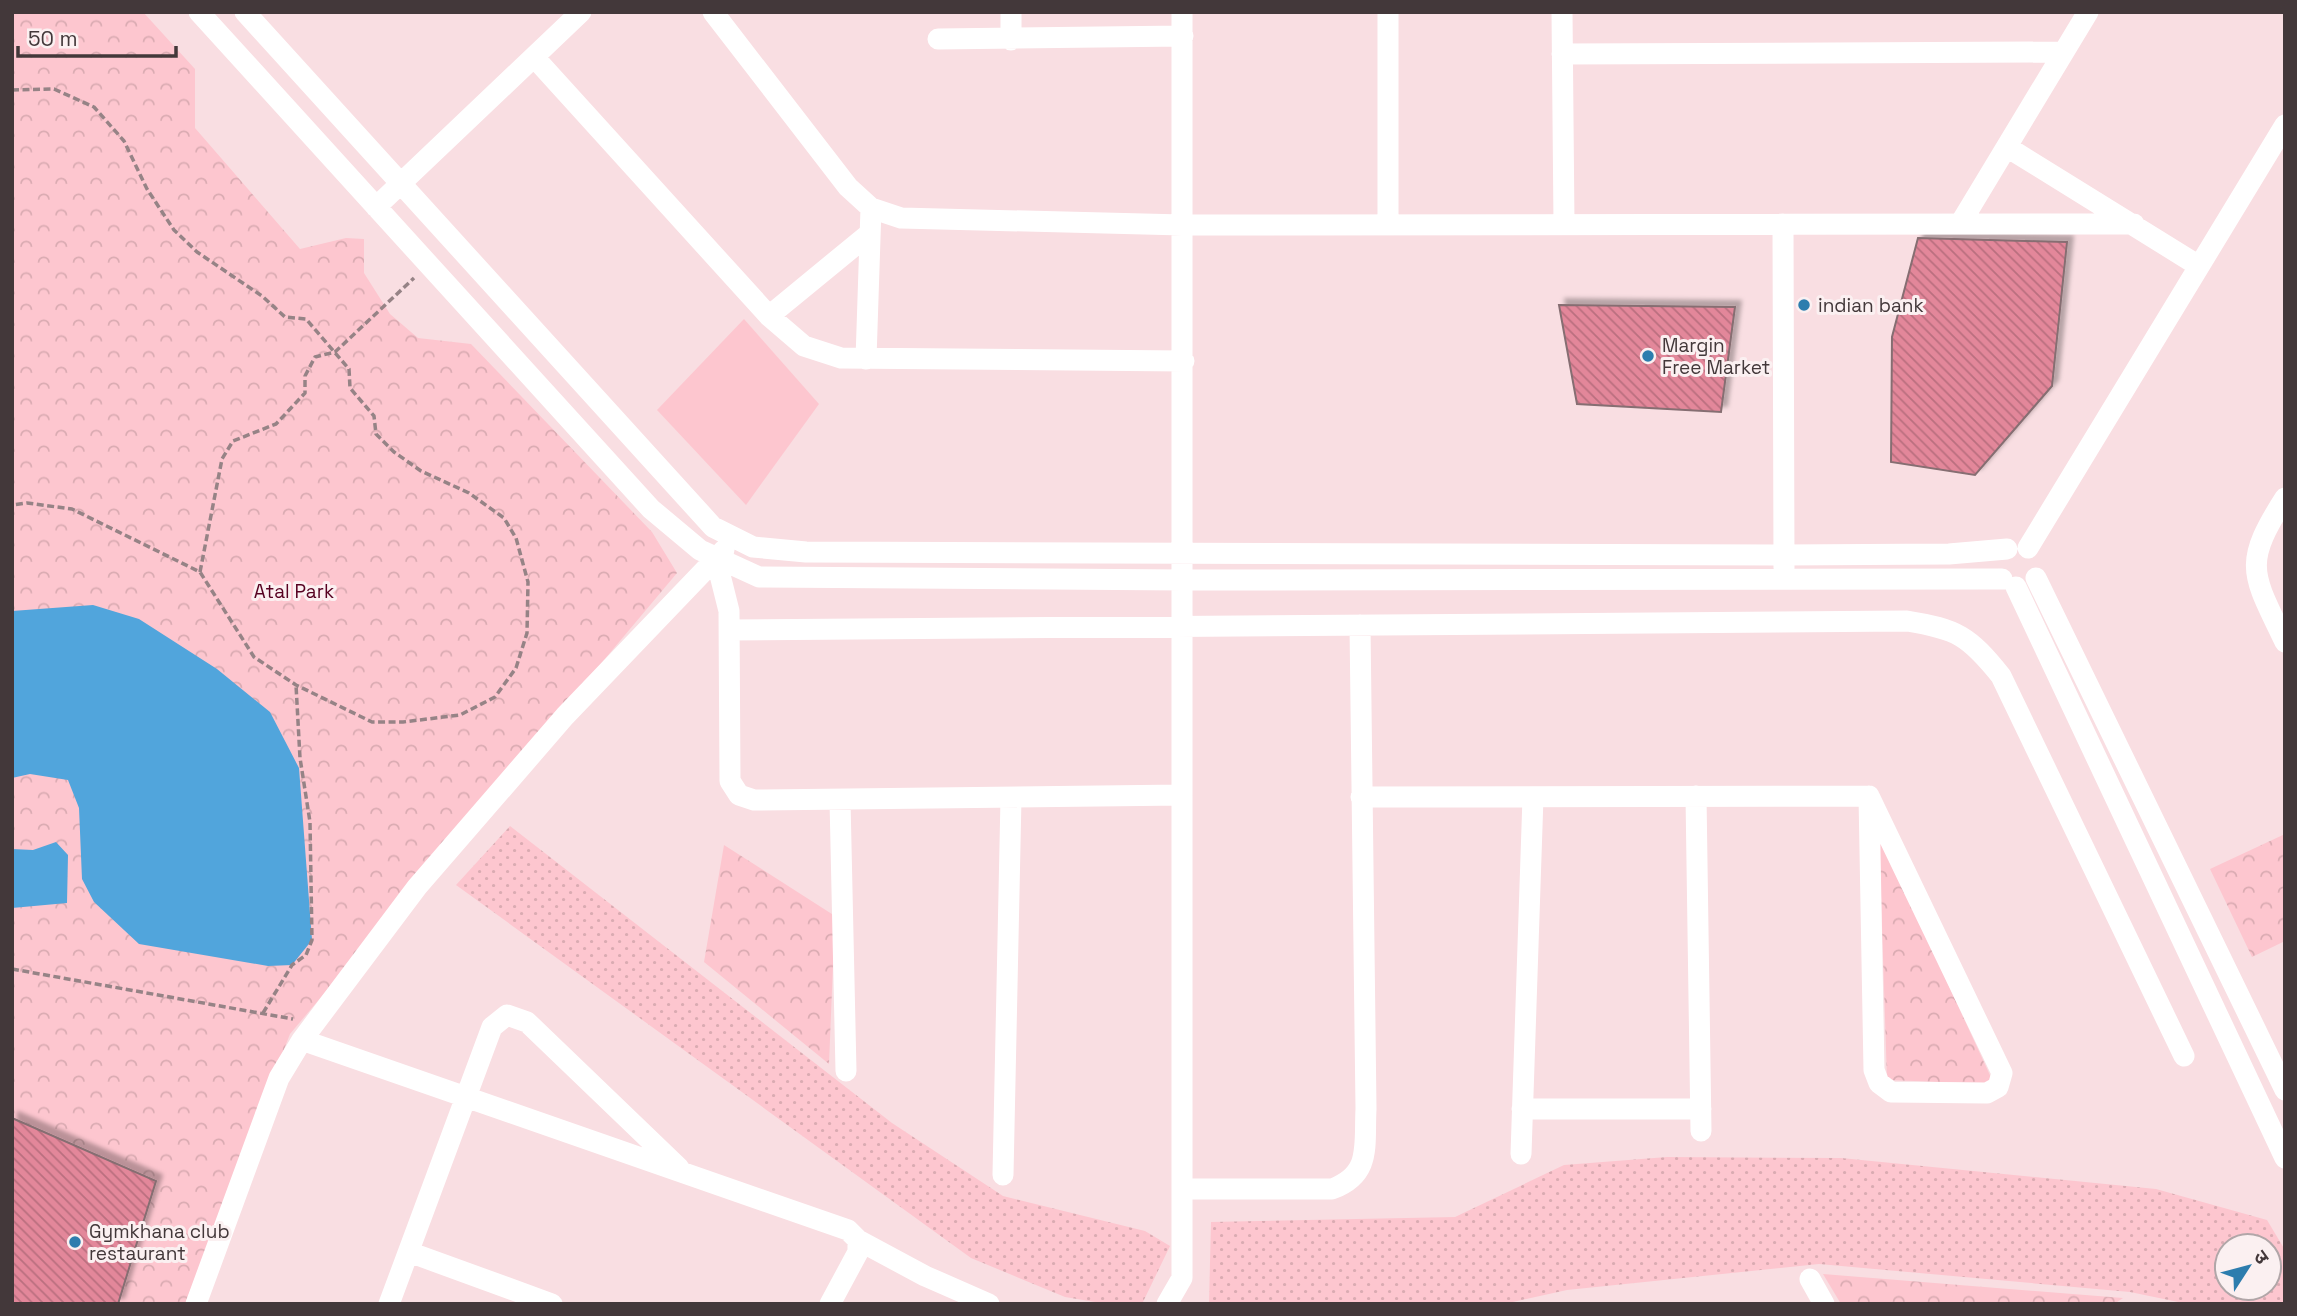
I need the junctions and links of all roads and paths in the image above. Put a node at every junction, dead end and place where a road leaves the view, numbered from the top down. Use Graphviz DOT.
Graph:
graph roads {
  1 [pos="199,12"];
  2 [pos="245,12"];
  3 [pos="581,12"];
  4 [pos="713,12"];
  5 [pos="1011,12"];
  6 [pos="1182,12"];
  7 [pos="1388,12"];
  8 [pos="1562,12"];
  9 [pos="2088,12"];
  10 [pos="1183,36"];
  11 [pos="937,39"];
  12 [pos="1011,40"];
  13 [pos="2064,52"];
  14 [pos="1562,54"];
  15 [pos="534,57"];
  16 [pos="12,90"];
  17 [pos="2285,125"];
  18 [pos="2007,147"];
  19 [pos="401,183"];
  20 [pos="376,207"];
  21 [pos="871,208"];
  22 [pos="1564,224"];
  23 [pos="1783,224"];
  24 [pos="1960,224"];
  25 [pos="2134,224"];
  26 [pos="1183,225"];
  27 [pos="1388,225"];
  28 [pos="870,233"];
  29 [pos="429,265"];
  30 [pos="2199,266"];
  31 [pos="769,316"];
  32 [pos="335,352"];
  33 [pos="866,359"];
  34 [pos="1184,361"];
  35 [pos="2285,498"];
  36 [pos="12,505"];
  37 [pos="734,538"];
  38 [pos="2017,548"];
  39 [pos="1183,552"];
  40 [pos="1358,553"];
  41 [pos="1784,555"];
  42 [pos="716,559"];
  43 [pos="200,572"];
  44 [pos="2036,578"];
  45 [pos="1783,579"];
  46 [pos="1183,580"];
  47 [pos="1358,580"];
  48 [pos="2009,583"];
  49 [pos="1182,624"];
  50 [pos="1360,625"];
  51 [pos="730,630"];
  52 [pos="2285,642"];
  53 [pos="296,685"];
  54 [pos="1182,795"];
  55 [pos="1696,796"];
  56 [pos="1870,796"];
  57 [pos="1361,797"];
  58 [pos="1533,797"];
  59 [pos="1011,798"];
  60 [pos="840,800"];
  61 [pos="12,969"];
  62 [pos="263,1013"];
  63 [pos="317,1023"];
  64 [pos="302,1040"];
  65 [pos="2184,1056"];
  66 [pos="2278,1061"];
  67 [pos="846,1071"];
  68 [pos="2246,1076"];
  69 [pos="2285,1090"];
  70 [pos="467,1098"];
  71 [pos="1522,1109"];
  72 [pos="1701,1109"];
  73 [pos="1702,1131"];
  74 [pos="1521,1154"];
  75 [pos="2285,1158"];
  76 [pos="686,1174"];
  77 [pos="1003,1175"];
  78 [pos="1182,1189"];
  79 [pos="858,1240"];
  80 [pos="409,1252"];
  81 [pos="1810,1279"];
  82 [pos="196,1304"];
  83 [pos="389,1304"];
  84 [pos="552,1304"];
  85 [pos="830,1304"];
  86 [pos="989,1304"];
  87 [pos="1167,1304"];
  88 [pos="1824,1304"];
  1 -- 20 [label="street"];
  2 -- 19 [label="street"];
  3 -- 15 [label="street"];
  4 -- 21 [label="street"];
  5 -- 12 [label="street"];
  6 -- 10 [label="street"];
  7 -- 27 [label="street"];
  8 -- 14 [label="street"];
  9 -- 13 [label="street"];
  10 -- 12 [label="street"];
  10 -- 26 [label="street"];
  11 -- 12 [label="street"];
  13 -- 14 [label="street"];
  13 -- 18 [label="street"];
  14 -- 22 [label="street"];
  15 -- 19 [label="street"];
  15 -- 31 [label="street"];
  16 -- 32 [label="path"];
  17 -- 30 [label="street"];
  18 -- 24 [label="street"];
  18 -- 25 [label="street"];
  19 -- 20 [label="street"];
  19 -- 37 [label="street"];
  20 -- 29 [label="street"];
  21 -- 26 [label="street"];
  21 -- 28 [label="street"];
  22 -- 23 [label="street"];
  22 -- 27 [label="street"];
  23 -- 24 [label="street"];
  23 -- 41 [label="street"];
  24 -- 25 [label="street"];
  25 -- 30 [label="street"];
  26 -- 27 [label="street"];
  26 -- 34 [label="street"];
  28 -- 31 [label="street"];
  28 -- 33 [label="street"];
  29 -- 32 [label="path"];
  29 -- 42 [label="street"];
  30 -- 38 [label="street"];
  31 -- 33 [label="street"];
  32 -- 43 [label="path"];
  32 -- 53 [label="path"];
  33 -- 34 [label="street"];
  34 -- 39 [label="street"];
  35 -- 52 [label="street"];
  36 -- 43 [label="path"];
  37 -- 39 [label="street"];
  37 -- 42 [label="street"];
  38 -- 41 [label="street"];
  38 -- 44 [label="street"];
  38 -- 48 [label="street"];
  39 -- 40 [label="street"];
  39 -- 46 [label="street"];
  40 -- 41 [label="street"];
  40 -- 47 [label="street"];
  41 -- 45 [label="street"];
  42 -- 46 [label="street"];
  42 -- 51 [label="street"];
  42 -- 63 [label="street"];
  43 -- 53 [label="path"];
  44 -- 48 [label="street"];
  44 -- 66 [label="street"];
  45 -- 47 [label="street"];
  45 -- 48 [label="street"];
  46 -- 47 [label="street"];
  46 -- 49 [label="street"];
  48 -- 68 [label="street"];
  49 -- 50 [label="street"];
  49 -- 51 [label="street"];
  49 -- 54 [label="street"];
  50 -- 57 [label="street"];
  50 -- 65 [label="street"];
  51 -- 60 [label="street"];
  53 -- 62 [label="path"];
  54 -- 59 [label="street"];
  54 -- 78 [label="street"];
  55 -- 56 [label="street"];
  55 -- 58 [label="street"];
  55 -- 72 [label="street"];
  56 -- 56 [label="street"];
  57 -- 58 [label="street"];
  57 -- 78 [label="street"];
  58 -- 71 [label="street"];
  59 -- 60 [label="street"];
  59 -- 77 [label="street"];
  60 -- 67 [label="street"];
  61 -- 62 [label="path"];
  62 -- 63 [label="path"];
  63 -- 64 [label="street"];
  64 -- 70 [label="street"];
  64 -- 82 [label="street"];
  66 -- 68 [label="street"];
  66 -- 69 [label="street"];
  68 -- 75 [label="street"];
  70 -- 76 [label="street"];
  70 -- 76 [label="street"];
  70 -- 80 [label="street"];
  71 -- 72 [label="street"];
  71 -- 74 [label="street"];
  72 -- 73 [label="street"];
  76 -- 79 [label="street"];
  78 -- 87 [label="street"];
  79 -- 85 [label="street"];
  79 -- 86 [label="street"];
  80 -- 83 [label="street"];
  80 -- 84 [label="street"];
  81 -- 88 [label="street"];
}
